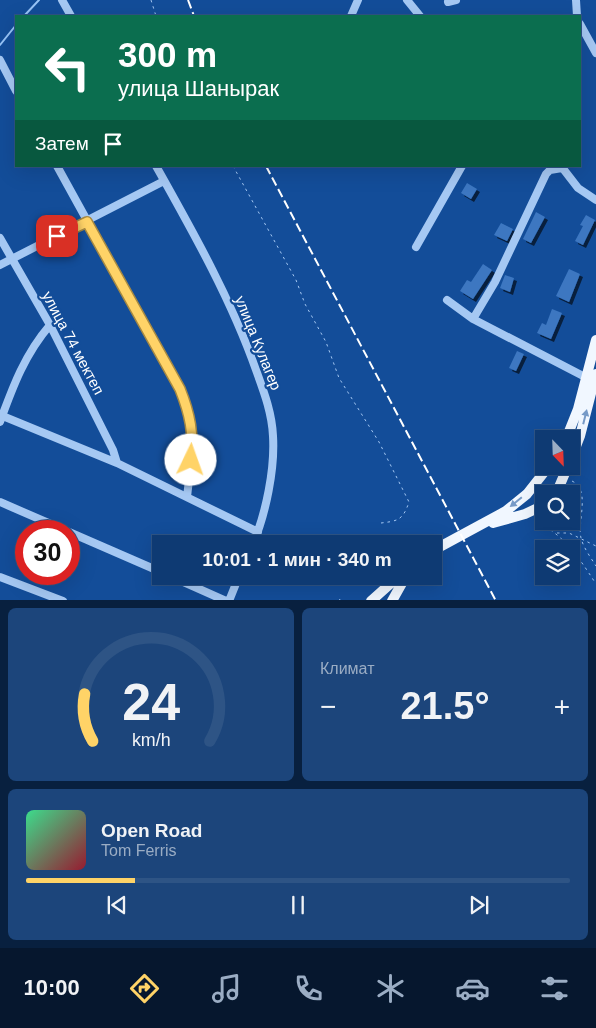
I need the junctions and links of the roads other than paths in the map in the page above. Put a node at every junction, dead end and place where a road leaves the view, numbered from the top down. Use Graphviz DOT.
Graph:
graph roads {
  1 [pos="62,0"];
  2 [pos="358,0"];
  3 [pos="407,0"];
  4 [pos="576,0"];
  5 [pos="70,15"];
  6 [pos="351,15"];
  7 [pos="419,15"];
  8 [pos="577,15"];
  9 [pos="581,26"];
  10 [pos="596,53"];
  11 [pos="0,60"];
  12 [pos="15,89"];
  13 [pos="58,167"];
  14 [pos="157,167"];
  15 [pos="461,167"];
  16 [pos="561,167"];
  17 [pos="164,181"];
  18 [pos="596,200"];
  19 [pos="87,222"];
  20 [pos="0,238"];
  21 [pos="416,247"];
  22 [pos="12,259"];
  23 [pos="0,265"];
  24 [pos="447,300"];
  25 [pos="473,319"];
  26 [pos="50,325"];
  27 [pos="596,340"];
  28 [pos="591,376"];
  29 [pos="1,418"];
  30 [pos="570,430"];
  31 [pos="580,436"];
  32 [pos="118,463"];
  33 [pos="542,475"];
  34 [pos="187,497"];
  35 [pos="0,502"];
  36 [pos="535,509"];
  37 [pos="41,520"];
  38 [pos="475,529"];
  39 [pos="258,532"];
  40 [pos="257,535"];
  41 [pos="80,537"];
  42 [pos="442,546"];
  43 [pos="152,568"];
  44 [pos="0,577"];
  45 [pos="192,585"];
  46 [pos="235,585"];
  47 [pos="388,585"];
  48 [pos="401,585"];
  49 [pos="63,600"];
  50 [pos="228,600"];
  51 [pos="371,600"];
  52 [pos="392,600"];
  1 -- 5 [label="street"];
  2 -- 6 [label="street"];
  3 -- 7 [label="street"];
  4 -- 8 [label="street"];
  9 -- 10 [label="street"];
  11 -- 12 [label="street"];
  13 -- 19 [label="street"];
  14 -- 17 [label="street, улица Кулагер"];
  15 -- 21 [label="street"];
  16 -- 18 [label="street"];
  16 -- 25 [label="street"];
  17 -- 19 [label="street"];
  17 -- 39 [label="street, улица Кулагер"];
  19 -- 22 [label="street"];
  19 -- 34 [label="street"];
  20 -- 22 [label="street, улица 74 мектеп"];
  22 -- 23 [label="street"];
  22 -- 26 [label="street, улица 74 мектеп"];
  24 -- 25 [label="street"];
  25 -- 28 [label="street"];
  26 -- 29 [label="street"];
  26 -- 32 [label="street, улица 74 мектеп"];
  27 -- 28 [label="main road"];
  28 -- 30 [label="main road"];
  31 -- 28 [label="main road, one-way"];
  29 -- 32 [label="street"];
  32 -- 34 [label="street"];
  33 -- 38 [label="main road, one-way"];
  34 -- 39 [label="street"];
  35 -- 37 [label="street"];
  36 -- 38 [label="main road"];
  38 -- 42 [label="main road"];
  39 -- 40 [label="street, улица Кулагер"];
  41 -- 43 [label="street"];
  44 -- 49 [label="street"];
  45 -- 50 [label="street"];
  46 -- 50 [label="street"];
  47 -- 51 [label="main road"];
  48 -- 52 [label="main road"];
}
